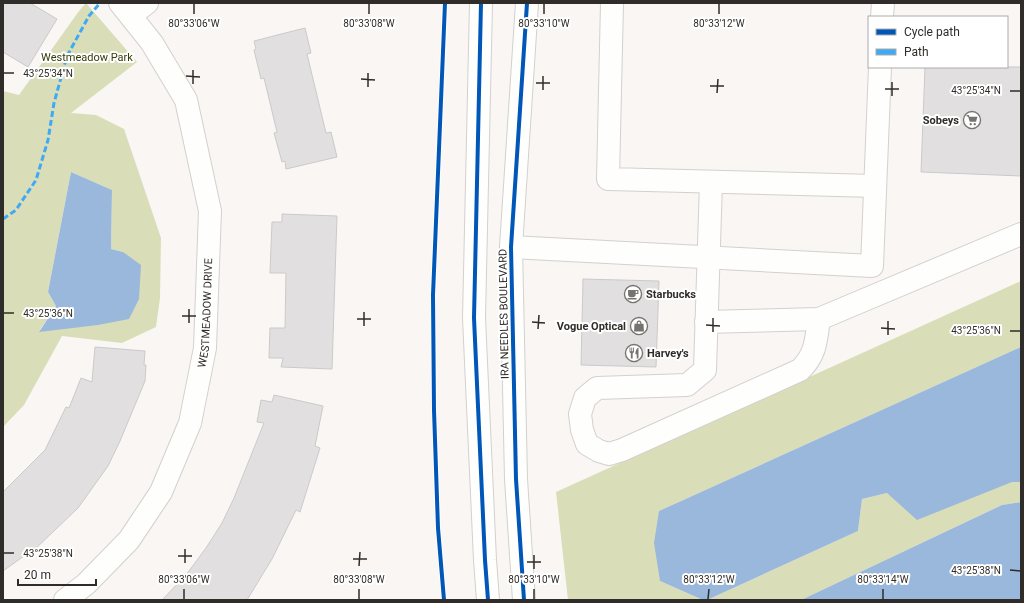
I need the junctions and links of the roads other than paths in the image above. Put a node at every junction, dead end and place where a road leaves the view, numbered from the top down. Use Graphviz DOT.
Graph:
graph roads {
  1 [pos="481,3"];
  2 [pos="527,3"];
  3 [pos="612,3"];
  4 [pos="882,3"];
  5 [pos="132,7"];
  6 [pos="882,16"];
  7 [pos="880,68"];
  8 [pos="711,182"];
  9 [pos="875,186"];
  10 [pos="1021,234"];
  11 [pos="511,247"];
  12 [pos="708,258"];
  13 [pos="872,266"];
  14 [pos="871,297"];
  15 [pos="819,319"];
  16 [pos="706,322"];
  17 [pos="65,600"];
  18 [pos="488,600"];
  19 [pos="524,600"];
  1 -- 18 [label="main road"];
  2 -- 11 [label="main road, IRA NEEDLES BOULEVARD"];
  3 -- 8 [label="main road"];
  4 -- 6 [label="main road"];
  5 -- 17 [label="main road, WESTMEADOW DRIVE"];
  7 -- 9 [label="main road"];
  8 -- 9 [label="main road"];
  8 -- 12 [label="main road"];
  9 -- 13 [label="main road"];
  10 -- 14 [label="main road"];
  11 -- 12 [label="main road"];
  11 -- 19 [label="main road, IRA NEEDLES BOULEVARD"];
  12 -- 13 [label="main road"];
  12 -- 16 [label="main road"];
  13 -- 14 [label="main road"];
  14 -- 15 [label="main road"];
  15 -- 16 [label="main road"];
  15 -- 16 [label="main road"];
}
